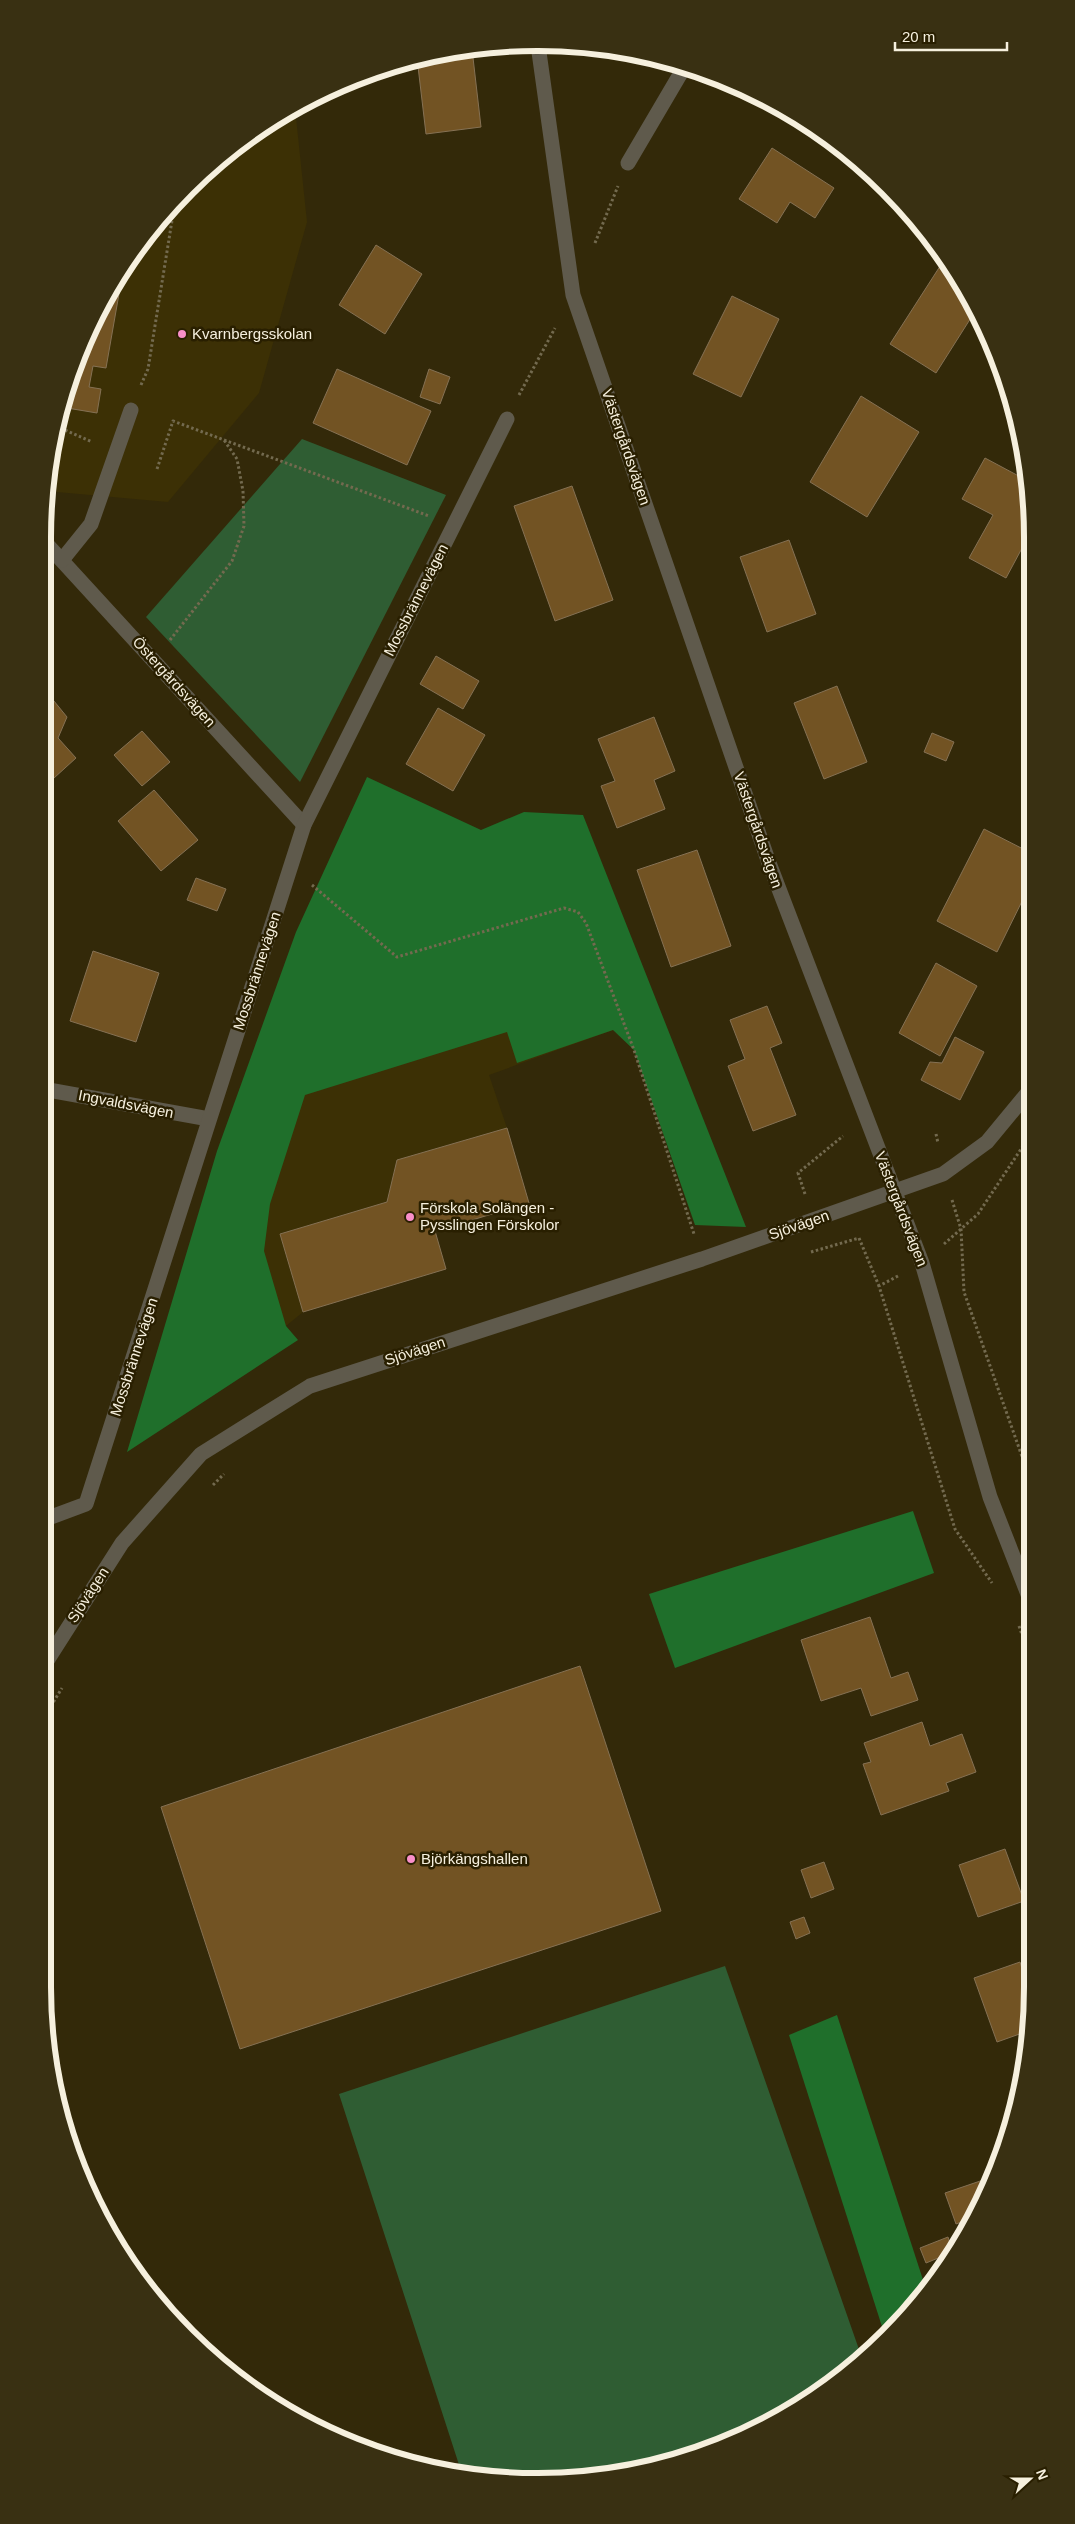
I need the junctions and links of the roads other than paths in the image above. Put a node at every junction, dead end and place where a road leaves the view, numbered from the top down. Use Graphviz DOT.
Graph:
graph roads {
  1 [pos="539,51"];
  2 [pos="681,73"];
  3 [pos="628,163"];
  4 [pos="131,410"];
  5 [pos="506,419"];
  6 [pos="51,549"];
  7 [pos="62,560"];
  8 [pos="304,825"];
  9 [pos="51,1090"];
  10 [pos="1024,1097"];
  11 [pos="209,1119"];
  12 [pos="894,1193"];
  13 [pos="51,1517"];
  14 [pos="1024,1584"];
  15 [pos="51,1653"];
  1 -- 12 [label="street, Västergårdsvägen"];
  2 -- 3 [label="street"];
  4 -- 7 [label="street"];
  5 -- 8 [label="street, Mossbrännevägen"];
  6 -- 7 [label="street, Östergårdsvägen"];
  7 -- 8 [label="street, Östergårdsvägen"];
  8 -- 11 [label="street, Mossbrännevägen"];
  9 -- 11 [label="street, Ingvaldsvägen"];
  10 -- 12 [label="street, Sjövägen"];
  11 -- 13 [label="street, Mossbrännevägen"];
  12 -- 14 [label="street, Västergårdsvägen"];
  12 -- 15 [label="street, Sjövägen"];
}
